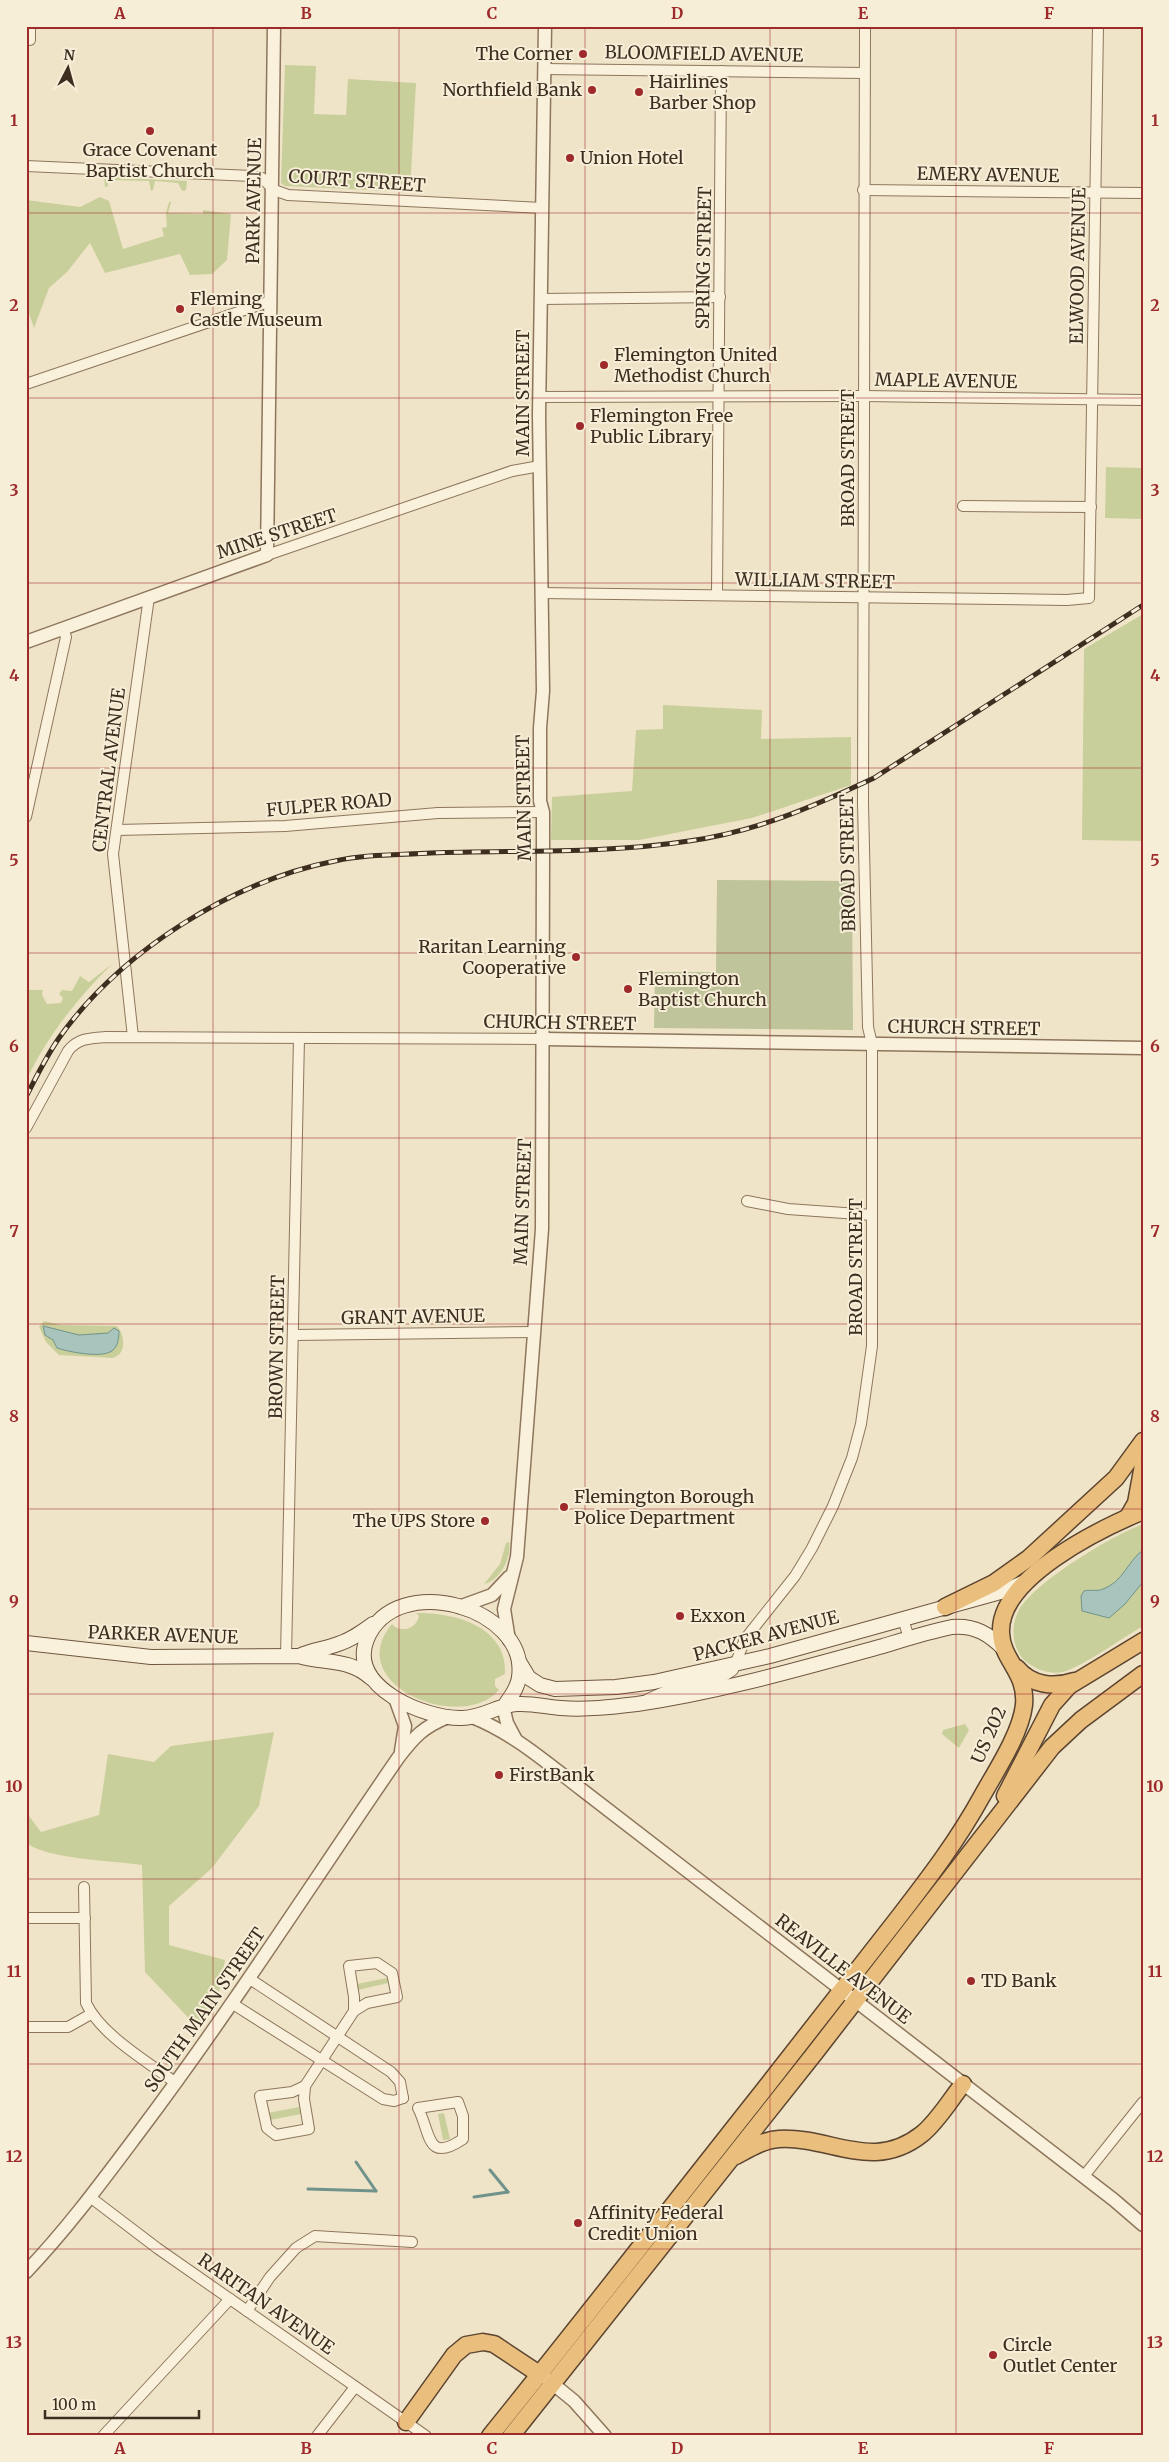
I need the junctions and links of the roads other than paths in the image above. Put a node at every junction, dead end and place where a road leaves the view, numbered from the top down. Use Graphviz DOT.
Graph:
graph roads {
  1 [pos="30,26"];
  2 [pos="274,26"];
  3 [pos="545,26"];
  4 [pos="865,26"];
  5 [pos="1098,26"];
  6 [pos="30,40"];
  7 [pos="544,69"];
  8 [pos="721,71"];
  9 [pos="864,72"];
  10 [pos="26,166"];
  11 [pos="271,187"];
  12 [pos="863,190"];
  13 [pos="1096,192"];
  14 [pos="1143,193"];
  15 [pos="542,208"];
  16 [pos="720,297"];
  17 [pos="541,299"];
  18 [pos="271,302"];
  19 [pos="26,384"];
  20 [pos="719,396"];
  21 [pos="864,396"];
  22 [pos="539,397"];
  23 [pos="1092,399"];
  24 [pos="1143,400"];
  25 [pos="540,466"];
  26 [pos="963,506"];
  27 [pos="1091,507"];
  28 [pos="267,556"];
  29 [pos="541,593"];
  30 [pos="717,595"];
  31 [pos="149,597"];
  32 [pos="1089,598"];
  33 [pos="864,599"];
  34 [pos="63,629"];
  35 [pos="26,642"];
  36 [pos="543,812"];
  37 [pos="26,817"];
  38 [pos="117,830"];
  39 [pos="133,1037"];
  40 [pos="299,1038"];
  41 [pos="544,1039"];
  42 [pos="872,1044"];
  43 [pos="1143,1048"];
  44 [pos="26,1128"];
  45 [pos="747,1201"];
  46 [pos="872,1215"];
  47 [pos="534,1332"];
  48 [pos="293,1335"];
  49 [pos="1143,1441"];
  50 [pos="1143,1465"];
  51 [pos="1135,1514"];
  52 [pos="515,1568"];
  53 [pos="1030,1579"];
  54 [pos="459,1607"];
  55 [pos="945,1607"];
  56 [pos="903,1619"];
  57 [pos="378,1620"];
  58 [pos="909,1638"];
  59 [pos="509,1640"];
  60 [pos="1143,1641"];
  61 [pos="26,1643"];
  62 [pos="1005,1650"];
  63 [pos="293,1656"];
  64 [pos="518,1659"];
  65 [pos="736,1664"];
  66 [pos="1013,1664"];
  67 [pos="1143,1674"];
  68 [pos="1081,1678"];
  69 [pos="376,1682"];
  70 [pos="395,1698"];
  71 [pos="636,1704"];
  72 [pos="504,1706"];
  73 [pos="448,1717"];
  74 [pos="472,1717"];
  75 [pos="520,1743"];
  76 [pos="398,1758"];
  77 [pos="976,1845"];
  78 [pos="84,1887"];
  79 [pos="26,1918"];
  80 [pos="85,1918"];
  81 [pos="250,1979"];
  82 [pos="849,1995"];
  83 [pos="233,2004"];
  84 [pos="354,2011"];
  85 [pos="91,2014"];
  86 [pos="26,2027"];
  87 [pos="337,2037"];
  88 [pos="322,2060"];
  89 [pos="176,2083"];
  90 [pos="964,2084"];
  91 [pos="305,2086"];
  92 [pos="403,2098"];
  93 [pos="1143,2102"];
  94 [pos="418,2108"];
  95 [pos="732,2158"];
  96 [pos="1084,2176"];
  97 [pos="90,2197"];
  98 [pos="1143,2225"];
  99 [pos="412,2242"];
  100 [pos="26,2272"];
  101 [pos="230,2299"];
  102 [pos="247,2311"];
  103 [pos="539,2374"];
  104 [pos="553,2383"];
  105 [pos="355,2387"];
  106 [pos="406,2422"];
  107 [pos="104,2436"];
  108 [pos="317,2436"];
  109 [pos="426,2436"];
  110 [pos="490,2436"];
  111 [pos="511,2436"];
  112 [pos="605,2436"];
  1 -- 6 [label="street"];
  2 -- 11 [label="street, PARK AVENUE"];
  3 -- 7 [label="street, MAIN STREET"];
  4 -- 9 [label="street, BROAD STREET"];
  5 -- 13 [label="street, ELWOOD AVENUE"];
  7 -- 8 [label="street, BLOOMFIELD AVENUE"];
  7 -- 15 [label="street, MAIN STREET"];
  8 -- 9 [label="street, BLOOMFIELD AVENUE"];
  8 -- 16 [label="street, SPRING STREET"];
  9 -- 12 [label="street, BROAD STREET"];
  10 -- 11 [label="street, COURT STREET"];
  11 -- 15 [label="street, COURT STREET"];
  11 -- 18 [label="street, PARK AVENUE"];
  12 -- 13 [label="street, EMERY AVENUE"];
  12 -- 21 [label="street, BROAD STREET"];
  13 -- 14 [label="street, EMERY AVENUE"];
  13 -- 23 [label="street, ELWOOD AVENUE"];
  15 -- 17 [label="street, MAIN STREET"];
  16 -- 17 [label="street"];
  16 -- 20 [label="street, SPRING STREET"];
  17 -- 22 [label="street, MAIN STREET"];
  18 -- 19 [label="street"];
  18 -- 28 [label="street, PARK AVENUE"];
  20 -- 21 [label="street, MAPLE AVENUE"];
  20 -- 22 [label="street, MAPLE AVENUE"];
  20 -- 30 [label="street, SPRING STREET"];
  21 -- 23 [label="street, MAPLE AVENUE"];
  21 -- 33 [label="street, BROAD STREET"];
  22 -- 25 [label="street, MAIN STREET"];
  23 -- 24 [label="street, MAPLE AVENUE"];
  23 -- 27 [label="street, ELWOOD AVENUE"];
  25 -- 28 [label="street, MINE STREET"];
  25 -- 29 [label="street, MAIN STREET"];
  26 -- 27 [label="street"];
  27 -- 32 [label="street, ELWOOD AVENUE"];
  28 -- 31 [label="street, MINE STREET"];
  29 -- 30 [label="street, WILLIAM STREET"];
  29 -- 36 [label="street, MAIN STREET"];
  30 -- 33 [label="street, WILLIAM STREET"];
  31 -- 34 [label="street, MINE STREET"];
  31 -- 38 [label="street, CENTRAL AVENUE"];
  32 -- 33 [label="street, WILLIAM STREET"];
  33 -- 42 [label="street, BROAD STREET"];
  34 -- 35 [label="street, MINE STREET"];
  34 -- 37 [label="street"];
  36 -- 38 [label="street, FULPER ROAD"];
  36 -- 41 [label="street, MAIN STREET"];
  38 -- 39 [label="street, CENTRAL AVENUE"];
  39 -- 40 [label="street, CHURCH STREET"];
  39 -- 44 [label="street, CHURCH STREET"];
  40 -- 41 [label="street, CHURCH STREET"];
  40 -- 48 [label="street, BROWN STREET"];
  41 -- 42 [label="street, CHURCH STREET"];
  41 -- 47 [label="street, MAIN STREET"];
  42 -- 43 [label="street, CHURCH STREET"];
  42 -- 46 [label="street, BROAD STREET"];
  45 -- 46 [label="street"];
  46 -- 65 [label="street, BROAD STREET"];
  47 -- 48 [label="street, GRANT AVENUE"];
  47 -- 52 [label="street, MAIN STREET"];
  48 -- 63 [label="street, BROWN STREET"];
  49 -- 55 [label="highway"];
  50 -- 51 [label="highway"];
  51 -- 53 [label="highway, US 202 / US 202"];
  52 -- 54 [label="street"];
  52 -- 59 [label="street, MAIN STREET"];
  53 -- 55 [label="main road, PACKER AVENUE"];
  53 -- 62 [label="highway, US 202 / US 202"];
  54 -- 57 [label="main road"];
  54 -- 59 [label="main road"];
  55 -- 56 [label="main road, PACKER AVENUE"];
  56 -- 58 [label="street"];
  56 -- 65 [label="main road, PACKER AVENUE"];
  57 -- 63 [label="main road, PARKER AVENUE"];
  57 -- 69 [label="main road"];
  58 -- 62 [label="main road"];
  58 -- 71 [label="main road"];
  59 -- 64 [label="main road"];
  60 -- 68 [label="highway"];
  61 -- 63 [label="main road, PARKER AVENUE"];
  62 -- 66 [label="highway, US 202 / US 202"];
  63 -- 69 [label="main road, PARKER AVENUE"];
  64 -- 65 [label="main road, PACKER AVENUE"];
  64 -- 72 [label="main road"];
  65 -- 71 [label="street"];
  66 -- 68 [label="highway"];
  66 -- 82 [label="highway, US 202 / US 202"];
  67 -- 77 [label="highway, US 202"];
  68 -- 77 [label="highway"];
  69 -- 70 [label="main road"];
  70 -- 73 [label="main road"];
  70 -- 76 [label="street, SOUTH MAIN STREET"];
  71 -- 72 [label="main road"];
  72 -- 74 [label="main road"];
  72 -- 75 [label="street, REAVILLE AVENUE"];
  73 -- 74 [label="main road"];
  73 -- 76 [label="street, SOUTH MAIN STREET"];
  74 -- 75 [label="street, REAVILLE AVENUE"];
  75 -- 82 [label="street, REAVILLE AVENUE"];
  76 -- 81 [label="street, SOUTH MAIN STREET"];
  77 -- 82 [label="highway, US 202"];
  78 -- 80 [label="street"];
  79 -- 80 [label="street"];
  80 -- 85 [label="street"];
  81 -- 83 [label="street, SOUTH MAIN STREET"];
  81 -- 87 [label="street"];
  82 -- 90 [label="street, REAVILLE AVENUE"];
  82 -- 95 [label="highway, US 202"];
  82 -- 103 [label="highway, US 202"];
  83 -- 88 [label="street"];
  83 -- 89 [label="street, SOUTH MAIN STREET"];
  84 -- 84 [label="street"];
  84 -- 87 [label="street"];
  85 -- 86 [label="street"];
  85 -- 89 [label="street"];
  87 -- 88 [label="street"];
  87 -- 92 [label="street"];
  88 -- 91 [label="street"];
  88 -- 92 [label="street"];
  89 -- 97 [label="street, SOUTH MAIN STREET"];
  90 -- 95 [label="highway"];
  90 -- 96 [label="street, REAVILLE AVENUE"];
  91 -- 91 [label="street"];
  92 -- 94 [label="street"];
  93 -- 96 [label="street"];
  94 -- 94 [label="street"];
  95 -- 104 [label="highway, US 202"];
  96 -- 98 [label="street, REAVILLE AVENUE"];
  97 -- 100 [label="street, SOUTH MAIN STREET"];
  97 -- 101 [label="street, RARITAN AVENUE"];
  99 -- 102 [label="street"];
  101 -- 102 [label="street, RARITAN AVENUE"];
  101 -- 107 [label="street"];
  102 -- 105 [label="street, RARITAN AVENUE"];
  103 -- 104 [label="street"];
  103 -- 106 [label="highway"];
  103 -- 110 [label="highway, US 202"];
  104 -- 111 [label="highway, US 202"];
  104 -- 112 [label="street"];
  105 -- 106 [label="street, RARITAN AVENUE"];
  105 -- 108 [label="street"];
  106 -- 109 [label="street, RARITAN AVENUE"];
}
